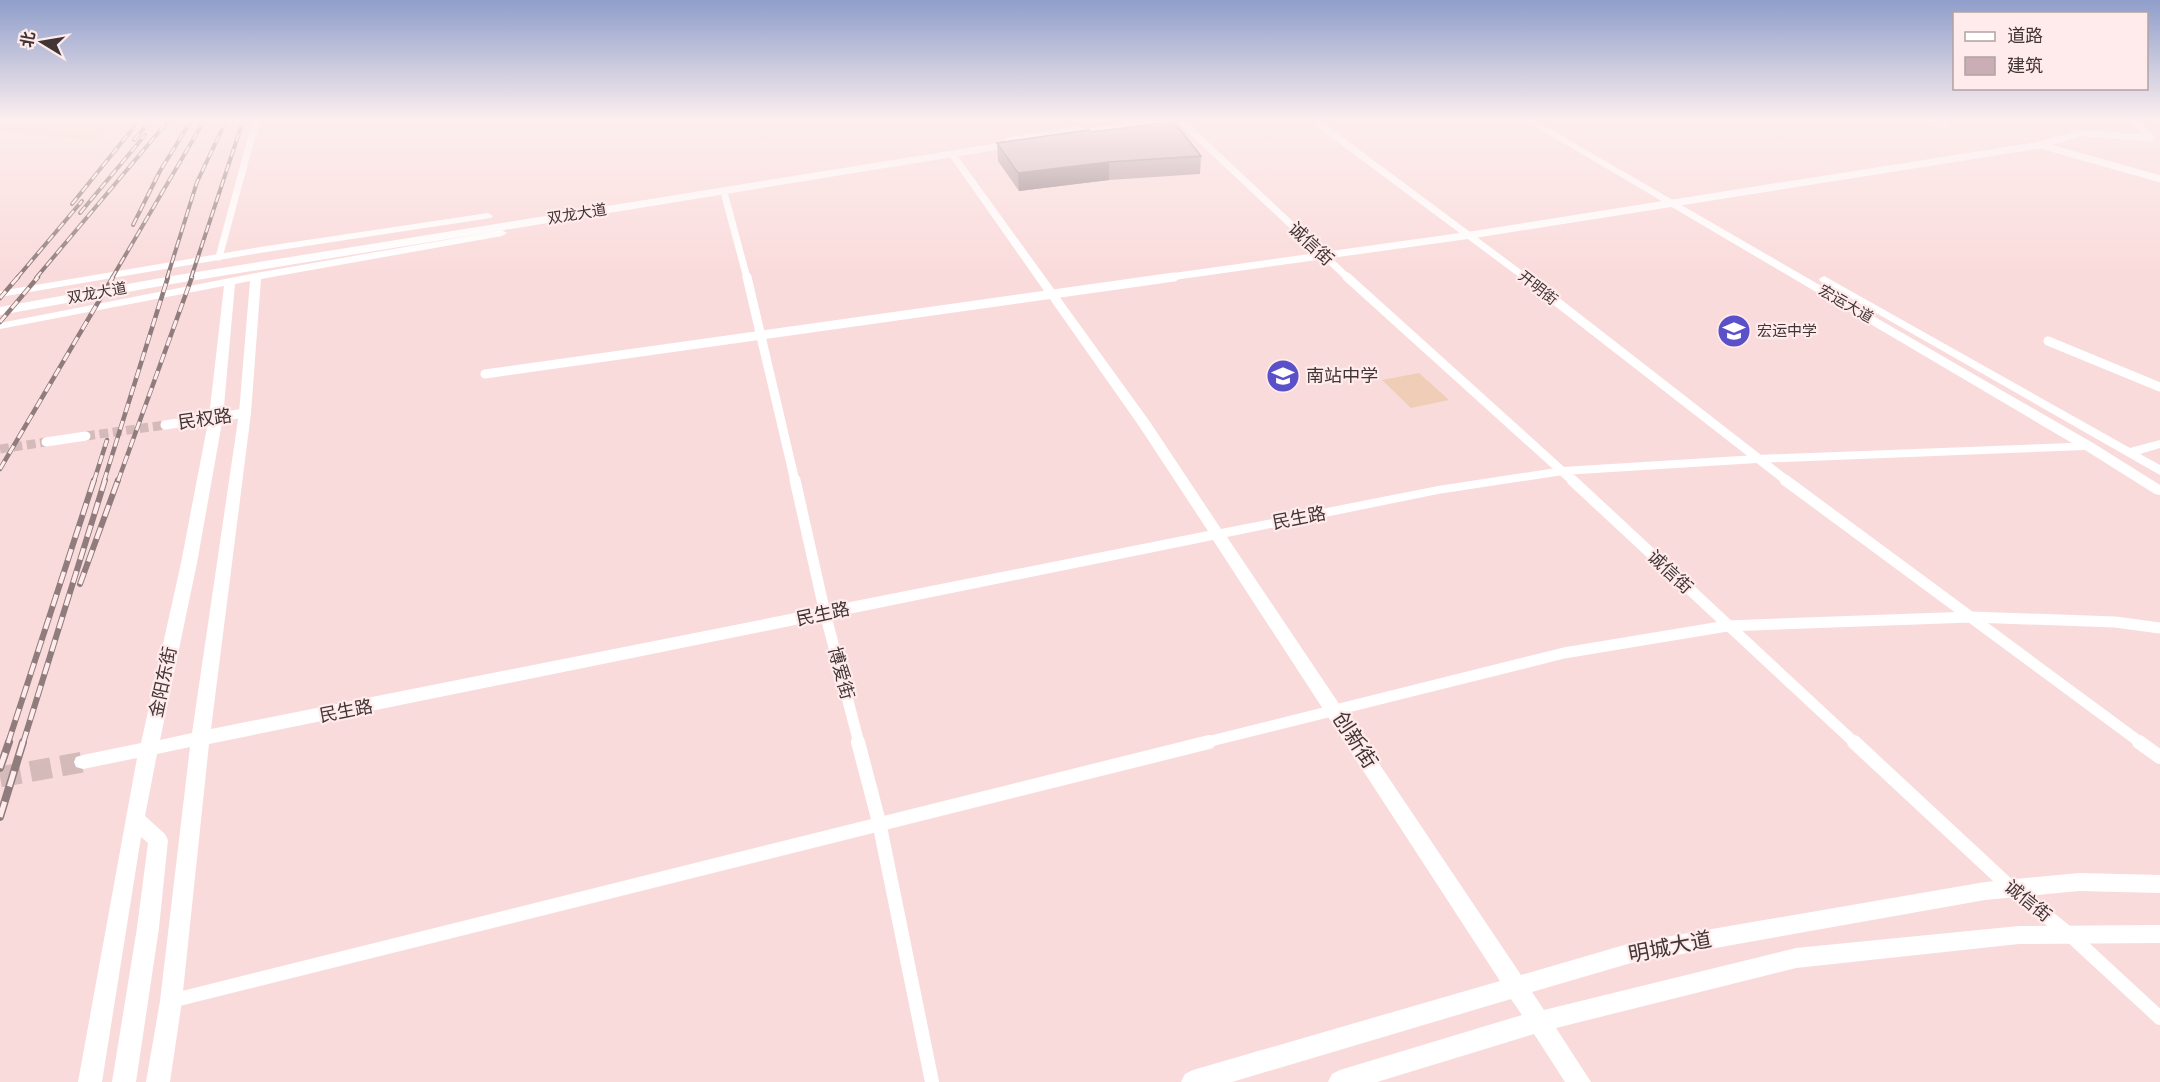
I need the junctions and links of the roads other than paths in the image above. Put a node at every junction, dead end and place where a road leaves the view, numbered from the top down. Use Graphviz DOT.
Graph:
graph roads {
  1 [pos="242,171"];
  2 [pos="782,171"];
  3 [pos="808,171"];
  4 [pos="818,171"];
  5 [pos="869,171"];
  6 [pos="964,171"];
  7 [pos="1235,171"];
  8 [pos="1384,171"];
  9 [pos="1616,171"];
  10 [pos="1634,171"];
  11 [pos="1869,171"];
  12 [pos="2134,171"];
  13 [pos="2160,179"];
  14 [pos="725,196"];
  15 [pos="663,198"];
  16 [pos="1684,200"];
  17 [pos="1669,203"];
  18 [pos="488,216"];
  19 [pos="502,233"];
  20 [pos="1471,235"];
  21 [pos="340,239"];
  22 [pos="1323,256"];
  23 [pos="219,257"];
  24 [pos="197,268"];
  25 [pos="256,276"];
  26 [pos="230,282"];
  27 [pos="0,294"];
  28 [pos="1052,296"];
  29 [pos="0,304"];
  30 [pos="0,311"];
  31 [pos="0,326"];
  32 [pos="763,336"];
  33 [pos="2048,340"];
  34 [pos="485,374"];
  35 [pos="2160,387"];
  36 [pos="245,413"];
  37 [pos="216,417"];
  38 [pos="165,425"];
  39 [pos="86,436"];
  40 [pos="46,442"];
  41 [pos="2160,444"];
  42 [pos="2088,446"];
  43 [pos="2129,453"];
  44 [pos="1757,459"];
  45 [pos="1563,471"];
  46 [pos="2160,471"];
  47 [pos="2160,492"];
  48 [pos="1218,534"];
  49 [pos="825,613"];
  50 [pos="1971,617"];
  51 [pos="1727,626"];
  52 [pos="2160,628"];
  53 [pos="1335,710"];
  54 [pos="200,740"];
  55 [pos="149,750"];
  56 [pos="2160,757"];
  57 [pos="83,762"];
  58 [pos="135,819"];
  59 [pos="879,822"];
  60 [pos="2160,884"];
  61 [pos="2011,888"];
  62 [pos="2069,934"];
  63 [pos="2160,934"];
  64 [pos="1516,987"];
  65 [pos="171,1001"];
  66 [pos="2160,1018"];
  67 [pos="1539,1022"];
  68 [pos="124,1079"];
  69 [pos="90,1082"];
  70 [pos="158,1082"];
  71 [pos="932,1082"];
  72 [pos="1193,1082"];
  73 [pos="1340,1082"];
  74 [pos="1579,1082"];
  1 -- 23 [label="street"];
  2 -- 18 [label="highway, 双龙大道"];
  3 -- 15 [label="highway, 双龙大道"];
  4 -- 15 [label="highway, 双龙大道"];
  5 -- 14 [label="highway, 双龙大道"];
  6 -- 28 [label="street, 创新街"];
  7 -- 22 [label="street, 诚信街"];
  8 -- 20 [label="street, 开明街"];
  9 -- 17 [label="street, 宏运大道"];
  10 -- 16 [label="street, 宏运大道"];
  11 -- 16 [label="street"];
  12 -- 13 [label="street"];
  14 -- 19 [label="highway, 双龙大道"];
  14 -- 32 [label="street, 博爱街"];
  15 -- 24 [label="highway, 双龙大道"];
  15 -- 30 [label="highway, 双龙大道"];
  16 -- 17 [label="street"];
  16 -- 43 [label="street, 宏运大道"];
  17 -- 20 [label="street"];
  17 -- 42 [label="street, 宏运大道"];
  18 -- 21 [label="street"];
  19 -- 25 [label="street"];
  20 -- 22 [label="street"];
  20 -- 44 [label="street, 开明街"];
  21 -- 23 [label="street"];
  21 -- 24 [label="street"];
  22 -- 28 [label="street"];
  22 -- 45 [label="street, 诚信街"];
  23 -- 27 [label="street"];
  24 -- 29 [label="highway, 双龙大道"];
  25 -- 26 [label="street"];
  25 -- 36 [label="street"];
  26 -- 31 [label="street"];
  26 -- 37 [label="street, 金阳东街"];
  28 -- 32 [label="street"];
  28 -- 48 [label="street, 创新街"];
  32 -- 34 [label="street"];
  32 -- 49 [label="street, 博爱街"];
  33 -- 35 [label="street"];
  36 -- 37 [label="street, 民权路"];
  36 -- 54 [label="street"];
  37 -- 38 [label="street, 民权路"];
  37 -- 55 [label="street, 金阳东街"];
  39 -- 40 [label="street"];
  41 -- 43 [label="street"];
  42 -- 44 [label="street, 民生路"];
  42 -- 47 [label="street, 宏运大道"];
  43 -- 46 [label="street, 宏运大道"];
  44 -- 45 [label="street, 民生路"];
  44 -- 50 [label="street, 开明街"];
  45 -- 48 [label="street, 民生路"];
  45 -- 51 [label="street, 诚信街"];
  48 -- 49 [label="street, 民生路"];
  48 -- 53 [label="street, 创新街"];
  49 -- 54 [label="street, 民生路"];
  49 -- 59 [label="street, 博爱街"];
  50 -- 51 [label="street"];
  50 -- 52 [label="street"];
  50 -- 56 [label="street, 开明街"];
  51 -- 53 [label="street"];
  51 -- 61 [label="street, 诚信街"];
  53 -- 59 [label="street"];
  53 -- 64 [label="street, 创新街"];
  54 -- 55 [label="street, 民生路"];
  54 -- 65 [label="street"];
  55 -- 57 [label="street, 民生路"];
  55 -- 58 [label="street, 金阳东街"];
  58 -- 68 [label="street"];
  58 -- 69 [label="street, 金阳东街"];
  59 -- 65 [label="street"];
  59 -- 71 [label="street, 博爱街"];
  60 -- 61 [label="street, 明城大道"];
  61 -- 62 [label="street, 诚信街"];
  61 -- 64 [label="street, 明城大道"];
  62 -- 63 [label="street, 明城大道"];
  62 -- 66 [label="street, 诚信街"];
  62 -- 67 [label="street, 明城大道"];
  64 -- 67 [label="street, 创新街"];
  64 -- 72 [label="street, 明城大道"];
  65 -- 70 [label="street"];
  67 -- 73 [label="street, 明城大道"];
  67 -- 74 [label="street, 创新街"];
}
